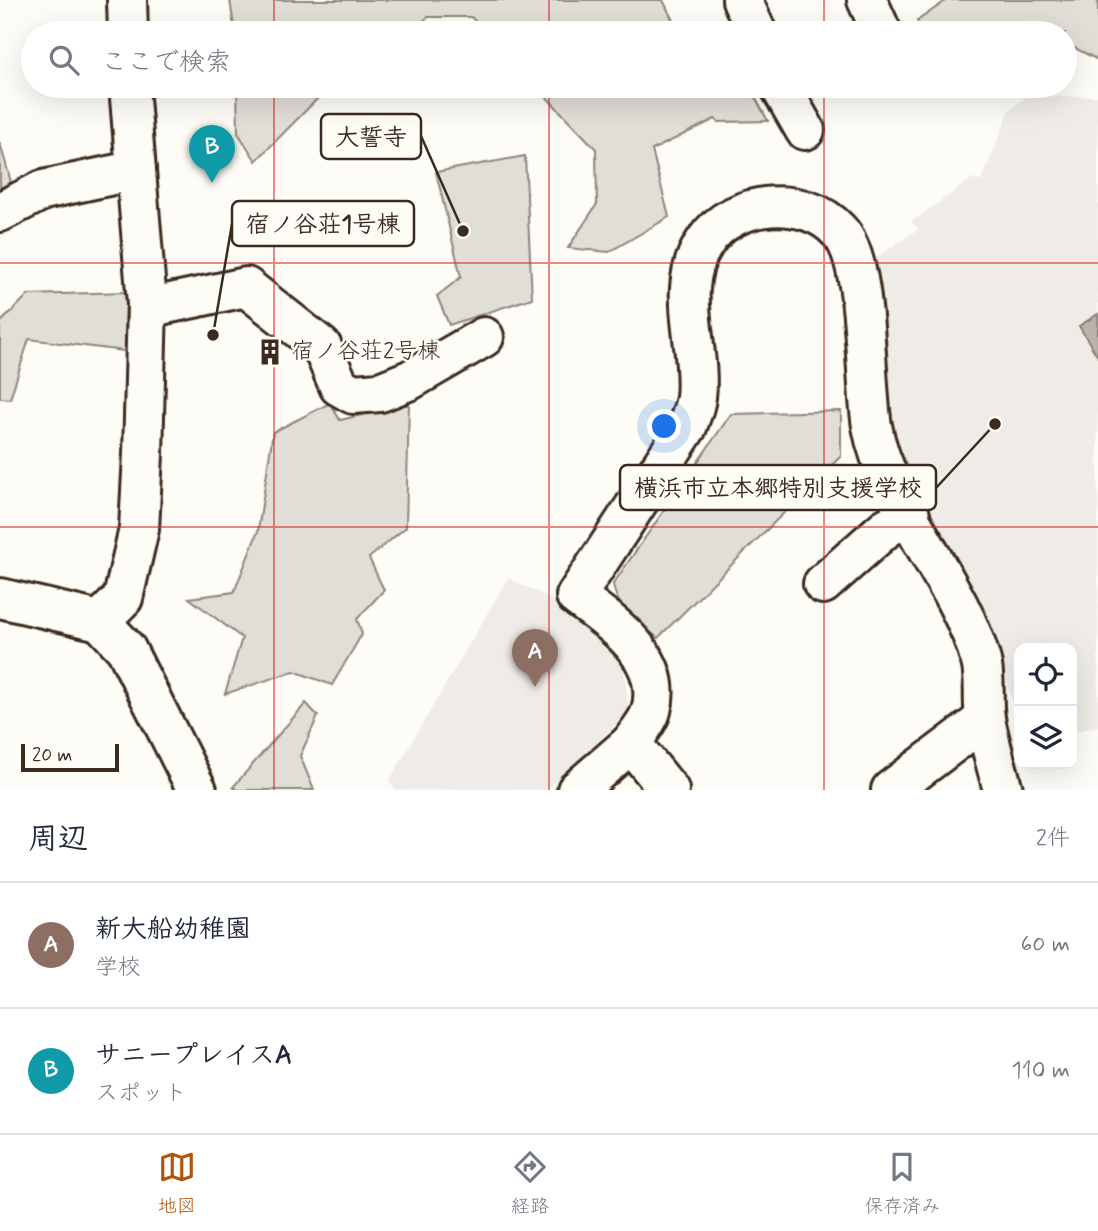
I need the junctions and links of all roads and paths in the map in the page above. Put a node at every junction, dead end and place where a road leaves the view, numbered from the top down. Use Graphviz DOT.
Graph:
graph roads {
  1 [pos="127,0"];
  2 [pos="742,0"];
  3 [pos="867,0"];
  4 [pos="128,21"];
  5 [pos="752,21"];
  6 [pos="877,21"];
  7 [pos="131,98"];
  8 [pos="789,98"];
  9 [pos="805,130"];
  10 [pos="136,170"];
  11 [pos="0,212"];
  12 [pos="147,307"];
  13 [pos="484,337"];
  14 [pos="910,515"];
  15 [pos="823,584"];
  16 [pos="0,598"];
  17 [pos="100,621"];
  18 [pos="985,719"];
  19 [pos="631,743"];
  20 [pos="197,790"];
  21 [pos="577,790"];
  22 [pos="669,790"];
  23 [pos="891,790"];
  24 [pos="1003,790"];
  1 -- 4 [label="street"];
  2 -- 5 [label="street"];
  3 -- 6 [label="street"];
  7 -- 10 [label="street"];
  8 -- 9 [label="street"];
  10 -- 11 [label="street"];
  10 -- 12 [label="street"];
  12 -- 13 [label="street"];
  12 -- 17 [label="street"];
  14 -- 15 [label="street"];
  14 -- 18 [label="street"];
  14 -- 19 [label="street"];
  16 -- 17 [label="street"];
  17 -- 20 [label="street"];
  18 -- 23 [label="street"];
  18 -- 24 [label="street"];
  19 -- 21 [label="street"];
  19 -- 22 [label="street"];
}
